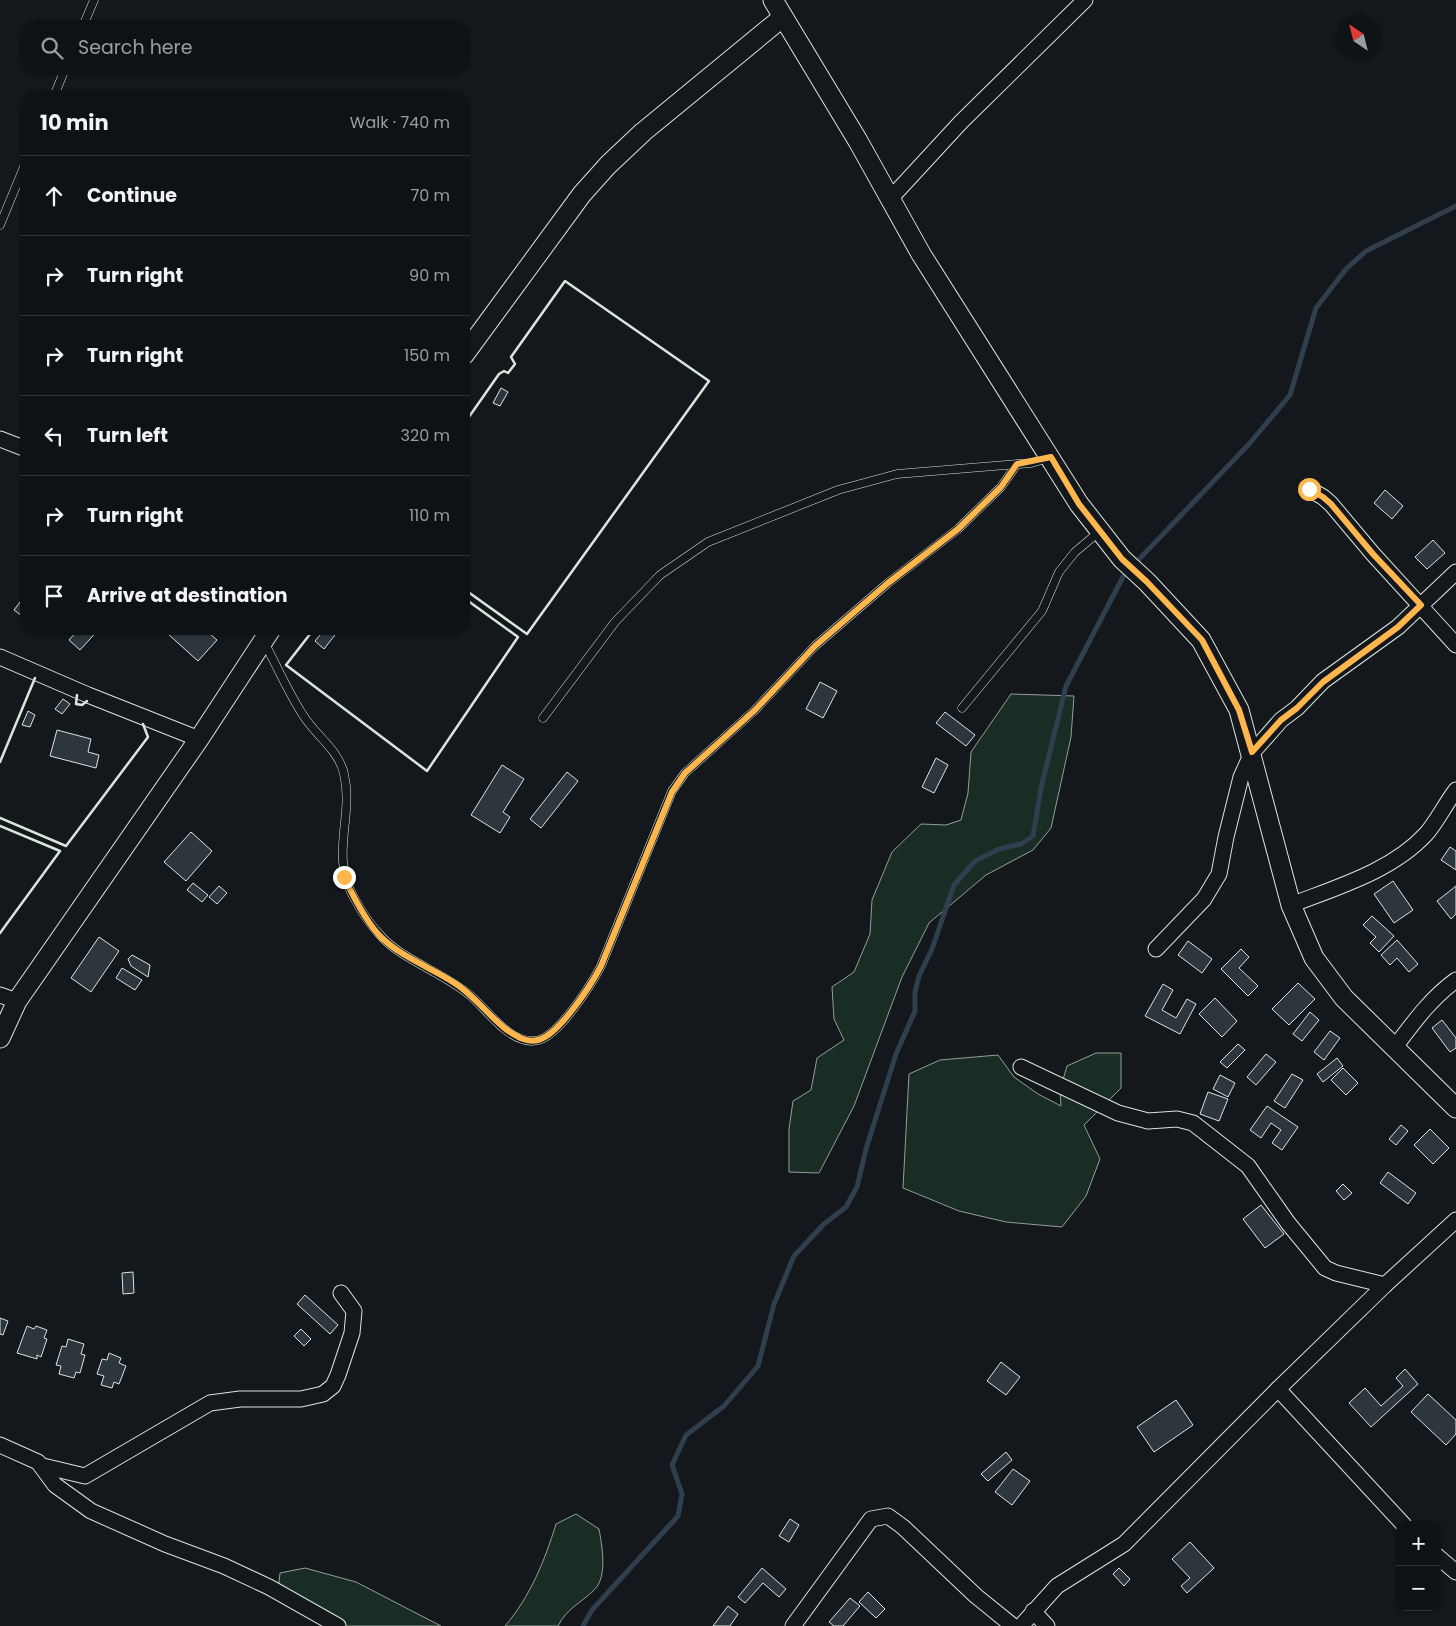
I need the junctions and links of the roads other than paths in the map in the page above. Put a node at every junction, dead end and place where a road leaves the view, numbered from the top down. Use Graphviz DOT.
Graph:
graph roads {
  1 [pos="94,0"];
  2 [pos="1085,0"];
  3 [pos="781,7"];
  4 [pos="86,20"];
  5 [pos="63,75"];
  6 [pos="56,90"];
  7 [pos="20,177"];
  8 [pos="890,199"];
  9 [pos="0,225"];
  10 [pos="470,347"];
  11 [pos="0,439"];
  12 [pos="20,447"];
  13 [pos="1051,457"];
  14 [pos="1017,464"];
  15 [pos="1309,489"];
  16 [pos="1100,531"];
  17 [pos="1456,572"];
  18 [pos="1421,605"];
  19 [pos="266,635"];
  20 [pos="267,635"];
  21 [pos="1456,645"];
  22 [pos="0,657"];
  23 [pos="962,708"];
  24 [pos="542,718"];
  25 [pos="199,739"];
  26 [pos="1252,752"];
  27 [pos="1456,790"];
  28 [pos="1292,905"];
  29 [pos="1156,949"];
  30 [pos="1456,980"];
  31 [pos="8,998"];
  32 [pos="0,1038"];
  33 [pos="1395,1047"];
  34 [pos="1021,1067"];
  35 [pos="1456,1108"];
  36 [pos="1456,1220"];
  37 [pos="1385,1285"];
  38 [pos="341,1293"];
  39 [pos="1278,1389"];
  40 [pos="0,1445"];
  41 [pos="43,1466"];
  42 [pos="1400,1521"];
  43 [pos="1441,1559"];
  44 [pos="1456,1572"];
  45 [pos="1033,1611"];
  46 [pos="338,1626"];
  47 [pos="793,1626"];
  48 [pos="1013,1626"];
  49 [pos="1021,1626"];
  50 [pos="1047,1626"];
  1 -- 4 [label="lane"];
  2 -- 8 [label="street"];
  3 -- 8 [label="street"];
  3 -- 10 [label="street"];
  5 -- 6 [label="lane"];
  7 -- 9 [label="lane"];
  8 -- 13 [label="street"];
  11 -- 12 [label="street"];
  13 -- 14 [label="lane"];
  13 -- 16 [label="street"];
  14 -- 20 [label="lane"];
  14 -- 24 [label="lane"];
  15 -- 18 [label="street"];
  16 -- 23 [label="lane"];
  16 -- 26 [label="street"];
  17 -- 18 [label="street"];
  18 -- 21 [label="street"];
  18 -- 26 [label="street"];
  19 -- 25 [label="street"];
  22 -- 25 [label="street"];
  25 -- 31 [label="street"];
  26 -- 28 [label="street"];
  26 -- 29 [label="street"];
  27 -- 28 [label="street"];
  28 -- 33 [label="street"];
  30 -- 33 [label="street"];
  31 -- 32 [label="street"];
  33 -- 35 [label="street"];
  34 -- 37 [label="street"];
  36 -- 37 [label="street"];
  37 -- 39 [label="street"];
  38 -- 41 [label="street"];
  39 -- 42 [label="street"];
  39 -- 45 [label="street"];
  40 -- 41 [label="street"];
  41 -- 46 [label="street"];
  43 -- 44 [label="street"];
  45 -- 49 [label="street"];
  45 -- 50 [label="street"];
  47 -- 48 [label="street"];
}
